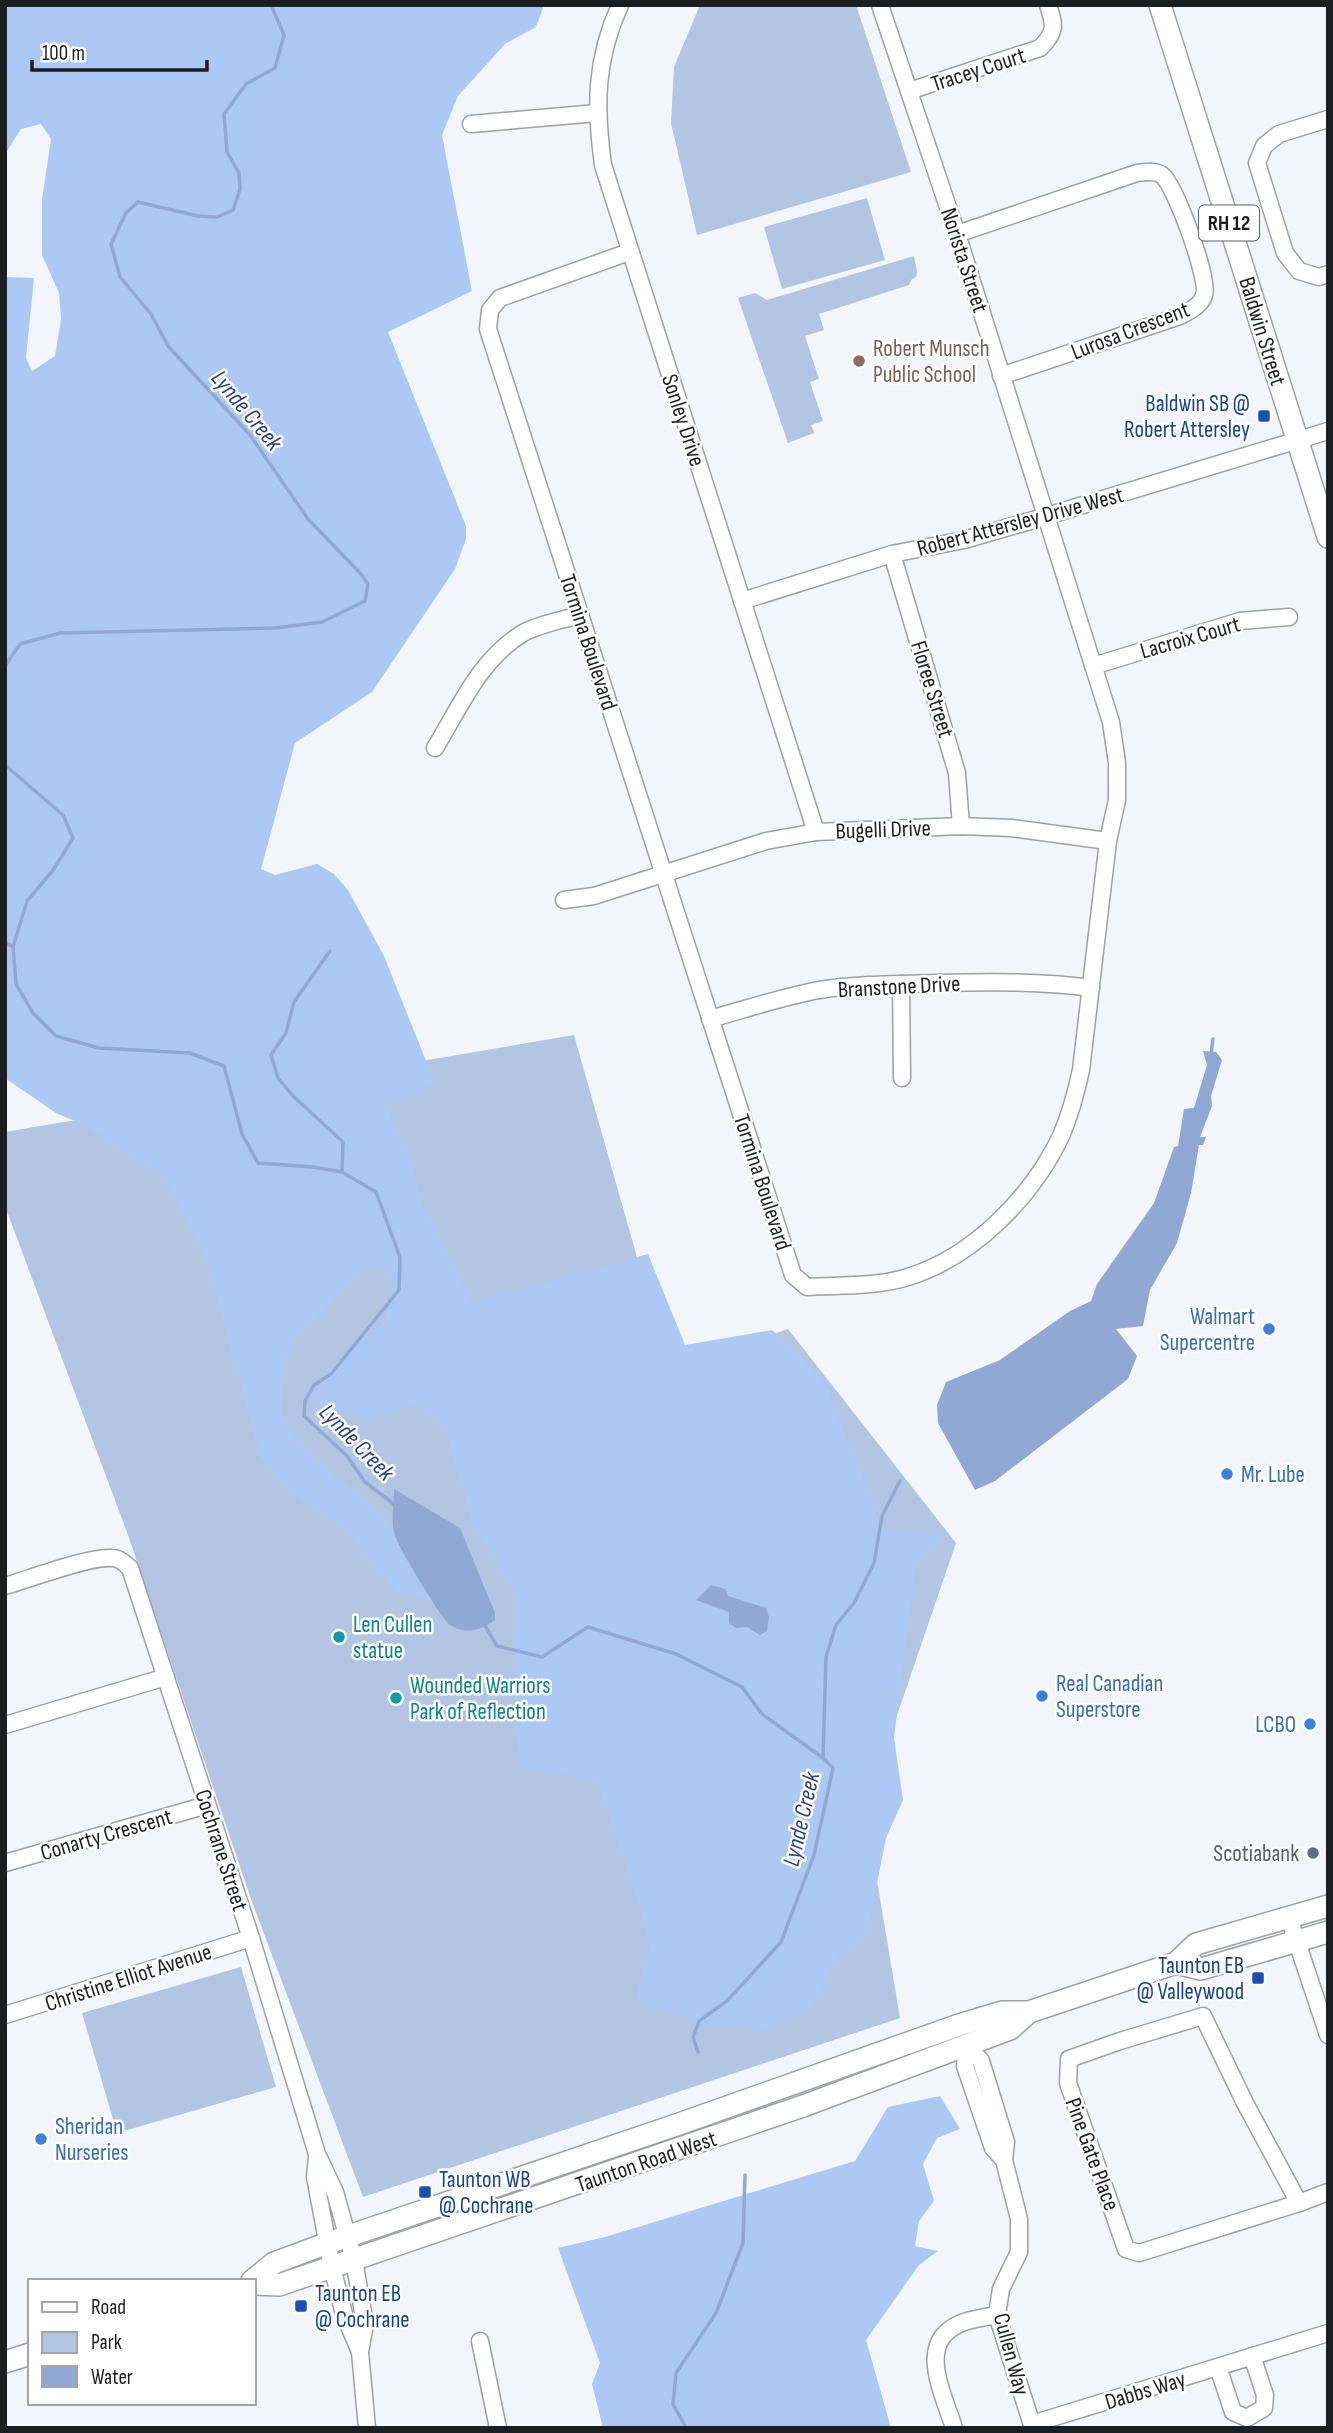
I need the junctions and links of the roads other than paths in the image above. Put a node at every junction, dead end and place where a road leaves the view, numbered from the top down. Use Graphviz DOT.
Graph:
graph roads {
  1 [pos="620,5"];
  2 [pos="880,5"];
  3 [pos="1048,5"];
  4 [pos="1160,5"];
  5 [pos="909,91"];
  6 [pos="597,113"];
  7 [pos="1328,119"];
  8 [pos="471,124"];
  9 [pos="957,234"];
  10 [pos="629,252"];
  11 [pos="1328,274"];
  12 [pos="1001,376"];
  13 [pos="1328,431"];
  14 [pos="1297,441"];
  15 [pos="1044,516"];
  16 [pos="1328,537"];
  17 [pos="892,554"];
  18 [pos="743,601"];
  19 [pos="580,615"];
  20 [pos="1289,617"];
  21 [pos="1093,666"];
  22 [pos="435,748"];
  23 [pos="961,826"];
  24 [pos="816,832"];
  25 [pos="1108,841"];
  26 [pos="663,875"];
  27 [pos="565,900"];
  28 [pos="901,984"];
  29 [pos="1091,988"];
  30 [pos="710,1019"];
  31 [pos="902,1078"];
  32 [pos="5,1586"];
  33 [pos="166,1677"];
  34 [pos="5,1725"];
  35 [pos="207,1805"];
  36 [pos="5,1863"];
  37 [pos="1328,1906"];
  38 [pos="1290,1918"];
  39 [pos="1328,1932"];
  40 [pos="251,1938"];
  41 [pos="1296,1942"];
  42 [pos="1176,1963"];
  43 [pos="1029,2012"];
  44 [pos="5,2015"];
  45 [pos="1328,2035"];
  46 [pos="967,2045"];
  47 [pos="1328,2192"];
  48 [pos="1299,2203"];
  49 [pos="337,2240"];
  50 [pos="354,2260"];
  51 [pos="332,2267"];
  52 [pos="256,2279"];
  53 [pos="256,2282"];
  54 [pos="997,2315"];
  55 [pos="1328,2333"];
  56 [pos="480,2341"];
  57 [pos="360,2352"];
  58 [pos="28,2355"];
  59 [pos="1252,2356"];
  60 [pos="5,2362"];
  61 [pos="1219,2367"];
  62 [pos="1033,2426"];
  63 [pos="367,2428"];
  64 [pos="498,2428"];
  65 [pos="954,2428"];
  1 -- 6 [label="street, Sonley Drive"];
  2 -- 5 [label="street, Norista Street"];
  3 -- 5 [label="street, Tracey Court"];
  4 -- 14 [label="main road, Baldwin Street / RH 12"];
  5 -- 9 [label="street, Norista Street"];
  6 -- 8 [label="street"];
  6 -- 10 [label="street, Sonley Drive"];
  7 -- 11 [label="street"];
  9 -- 12 [label="street, Norista Street"];
  9 -- 12 [label="street, Lurosa Crescent"];
  10 -- 18 [label="street, Sonley Drive"];
  10 -- 19 [label="street, Tormina Boulevard"];
  12 -- 15 [label="street, Norista Street"];
  13 -- 14 [label="street, Robert Attersley Drive West"];
  14 -- 15 [label="street, Robert Attersley Drive West"];
  14 -- 16 [label="main road, Baldwin Street / RH 12"];
  15 -- 17 [label="street, Robert Attersley Drive West"];
  15 -- 21 [label="street, Tormina Boulevard"];
  17 -- 18 [label="street, Robert Attersley Drive West"];
  17 -- 23 [label="street, Floree Street"];
  18 -- 24 [label="street, Sonley Drive"];
  19 -- 22 [label="street"];
  19 -- 26 [label="street, Tormina Boulevard"];
  20 -- 21 [label="street, Lacroix Court"];
  21 -- 25 [label="street, Tormina Boulevard"];
  23 -- 24 [label="street, Bugelli Drive"];
  23 -- 25 [label="street, Bugelli Drive"];
  24 -- 26 [label="street, Bugelli Drive"];
  25 -- 29 [label="street, Tormina Boulevard"];
  26 -- 27 [label="street, Bugelli Drive"];
  26 -- 30 [label="street, Tormina Boulevard"];
  28 -- 29 [label="street, Branstone Drive"];
  28 -- 30 [label="street, Branstone Drive"];
  28 -- 31 [label="street"];
  29 -- 30 [label="street, Tormina Boulevard"];
  32 -- 33 [label="street, Cochrane Street"];
  33 -- 34 [label="street"];
  33 -- 35 [label="street, Cochrane Street"];
  35 -- 36 [label="street, Conarty Crescent"];
  35 -- 40 [label="street, Cochrane Street"];
  37 -- 38 [label="main road, Taunton Road West"];
  38 -- 41 [label="street"];
  38 -- 42 [label="main road, Taunton Road West"];
  39 -- 41 [label="main road, Taunton Road West"];
  40 -- 44 [label="street, Christine Elliot Avenue"];
  40 -- 49 [label="street, Cochrane Street"];
  41 -- 42 [label="main road, Taunton Road West"];
  41 -- 45 [label="street"];
  42 -- 43 [label="main road, Taunton Road West"];
  43 -- 46 [label="main road, Taunton Road West"];
  43 -- 49 [label="main road, Taunton Road West"];
  46 -- 50 [label="main road, Taunton Road West"];
  46 -- 54 [label="street, Cullen Way"];
  47 -- 48 [label="street, Pine Gate Place"];
  48 -- 48 [label="street, Pine Gate Place"];
  49 -- 50 [label="street, Cochrane Street"];
  49 -- 51 [label="street, Cochrane Street"];
  49 -- 52 [label="main road, Taunton Road West"];
  50 -- 51 [label="main road, Taunton Road West"];
  50 -- 57 [label="street, Cochrane Street"];
  51 -- 53 [label="main road, Taunton Road West"];
  51 -- 57 [label="street, Cochrane Street"];
  54 -- 62 [label="street, Cullen Way"];
  54 -- 65 [label="street"];
  55 -- 59 [label="street, Dabbs Way"];
  56 -- 64 [label="street"];
  57 -- 63 [label="street, Cochrane Street"];
  58 -- 60 [label="main road"];
  59 -- 61 [label="street, Dabbs Way"];
  59 -- 61 [label="street"];
  61 -- 62 [label="street, Dabbs Way"];
}
